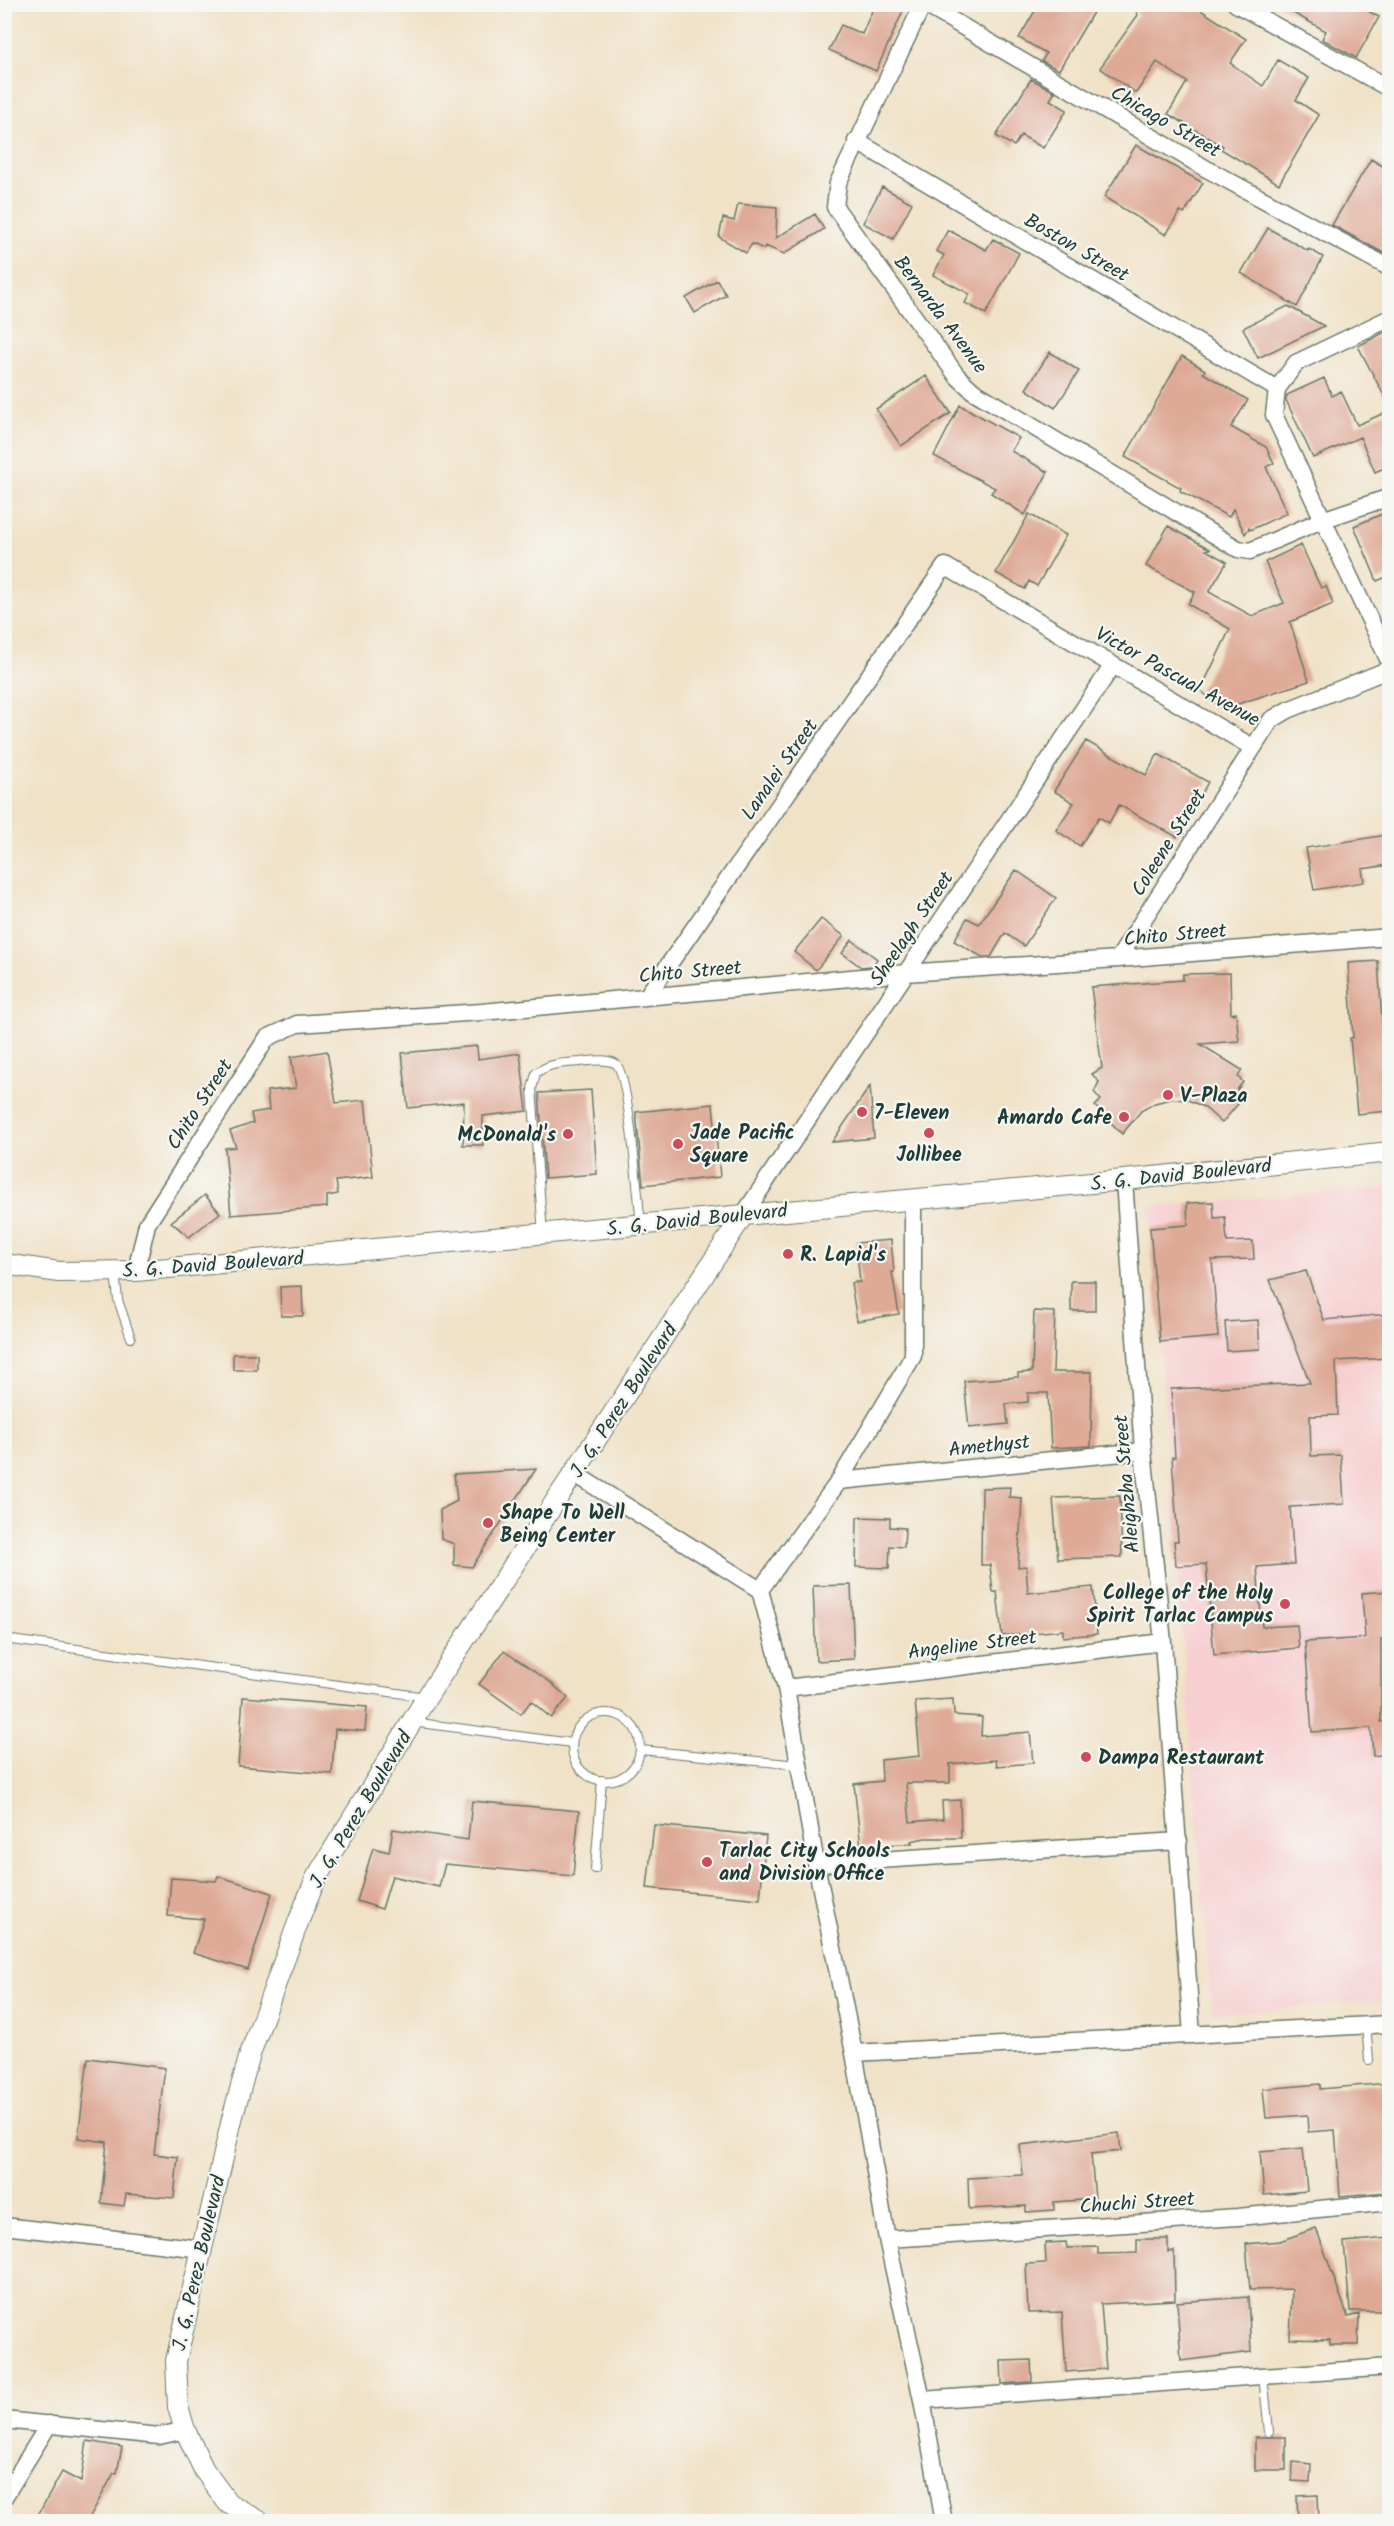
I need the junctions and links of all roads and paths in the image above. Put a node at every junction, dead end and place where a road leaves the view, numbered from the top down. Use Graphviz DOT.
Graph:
graph roads {
  1 [pos="924,4"];
  2 [pos="1236,4"];
  3 [pos="1389,89"];
  4 [pos="856,141"];
  5 [pos="1389,268"];
  6 [pos="1389,318"];
  7 [pos="1277,389"];
  8 [pos="1389,497"];
  9 [pos="1322,520"];
  10 [pos="945,566"];
  11 [pos="1389,663"];
  12 [pos="1113,665"];
  13 [pos="1389,669"];
  14 [pos="1252,747"];
  15 [pos="1389,937"];
  16 [pos="1118,959"];
  17 [pos="905,973"];
  18 [pos="647,996"];
  19 [pos="1389,1152"];
  20 [pos="1124,1180"];
  21 [pos="913,1200"];
  22 [pos="744,1214"];
  23 [pos="641,1225"];
  24 [pos="543,1234"];
  25 [pos="4,1264"];
  26 [pos="115,1271"];
  27 [pos="136,1272"];
  28 [pos="131,1338"];
  29 [pos="1143,1451"];
  30 [pos="575,1474"];
  31 [pos="839,1481"];
  32 [pos="760,1590"];
  33 [pos="4,1639"];
  34 [pos="1163,1642"];
  35 [pos="786,1688"];
  36 [pos="427,1697"];
  37 [pos="412,1722"];
  38 [pos="572,1743"];
  39 [pos="640,1750"];
  40 [pos="799,1765"];
  41 [pos="602,1780"];
  42 [pos="1179,1841"];
  43 [pos="816,1864"];
  44 [pos="595,1869"];
  45 [pos="1389,2024"];
  46 [pos="1366,2025"];
  47 [pos="1192,2035"];
  48 [pos="854,2053"];
  49 [pos="1369,2060"];
  50 [pos="1389,2202"];
  51 [pos="4,2226"];
  52 [pos="887,2239"];
  53 [pos="202,2249"];
  54 [pos="1389,2367"];
  55 [pos="1263,2376"];
  56 [pos="922,2400"];
  57 [pos="4,2420"];
  58 [pos="49,2424"];
  59 [pos="185,2430"];
  60 [pos="1269,2432"];
  61 [pos="4,2497"];
  62 [pos="261,2522"];
  63 [pos="944,2522"];
  1 -- 4 [label="street, Bernarda Avenue"];
  1 -- 5 [label="street, Chicago Street"];
  2 -- 3 [label="street"];
  4 -- 7 [label="street, Boston Street"];
  4 -- 9 [label="street, Bernarda Avenue"];
  6 -- 7 [label="street"];
  7 -- 9 [label="street"];
  8 -- 9 [label="street"];
  9 -- 11 [label="street"];
  10 -- 12 [label="street, Victor Pascual Avenue"];
  10 -- 18 [label="street, Lanalei Street"];
  12 -- 14 [label="street, Victor Pascual Avenue"];
  12 -- 17 [label="street, Sheelagh Street"];
  13 -- 14 [label="street, Victor Pascual Avenue"];
  14 -- 16 [label="street, Coleene Street"];
  15 -- 16 [label="street, Chito Street"];
  16 -- 17 [label="street, Chito Street"];
  17 -- 18 [label="street, Chito Street"];
  17 -- 22 [label="street, Sheelagh Street"];
  18 -- 27 [label="street, Chito Street"];
  19 -- 20 [label="street, S. G. David Boulevard"];
  20 -- 21 [label="street, S. G. David Boulevard"];
  20 -- 29 [label="street, Aleighzha Street"];
  21 -- 22 [label="street, S. G. David Boulevard"];
  21 -- 31 [label="street"];
  22 -- 23 [label="street, S. G. David Boulevard"];
  22 -- 30 [label="street, J. G. Perez Boulevard"];
  23 -- 24 [label="street, S. G. David Boulevard"];
  23 -- 24 [label="lane"];
  24 -- 27 [label="street, S. G. David Boulevard"];
  25 -- 26 [label="street, S. G. David Boulevard"];
  26 -- 27 [label="street, S. G. David Boulevard"];
  26 -- 28 [label="lane"];
  29 -- 31 [label="street, Amethyst"];
  29 -- 34 [label="street, Aleighzha Street"];
  30 -- 32 [label="street"];
  30 -- 36 [label="street, J. G. Perez Boulevard"];
  31 -- 32 [label="street"];
  32 -- 35 [label="street"];
  33 -- 36 [label="lane"];
  34 -- 35 [label="street, Angeline Street"];
  34 -- 42 [label="street, Aleighzha Street"];
  35 -- 40 [label="street"];
  36 -- 37 [label="street, J. G. Perez Boulevard"];
  37 -- 38 [label="lane"];
  37 -- 53 [label="street, J. G. Perez Boulevard"];
  38 -- 39 [label="lane"];
  38 -- 41 [label="lane"];
  39 -- 40 [label="lane"];
  39 -- 41 [label="lane"];
  40 -- 43 [label="street"];
  41 -- 44 [label="lane"];
  42 -- 43 [label="street"];
  42 -- 47 [label="street, Aleighzha Street"];
  43 -- 48 [label="street"];
  45 -- 46 [label="street"];
  46 -- 47 [label="street"];
  46 -- 49 [label="lane"];
  47 -- 48 [label="street"];
  48 -- 52 [label="street"];
  50 -- 52 [label="street, Chuchi Street"];
  51 -- 53 [label="street"];
  52 -- 56 [label="street"];
  53 -- 59 [label="street, J. G. Perez Boulevard"];
  54 -- 55 [label="street"];
  55 -- 56 [label="street"];
  55 -- 60 [label="lane"];
  56 -- 63 [label="street"];
  57 -- 58 [label="street"];
  58 -- 59 [label="street"];
  58 -- 61 [label="street"];
  59 -- 62 [label="street, J. G. Perez Boulevard"];
}
